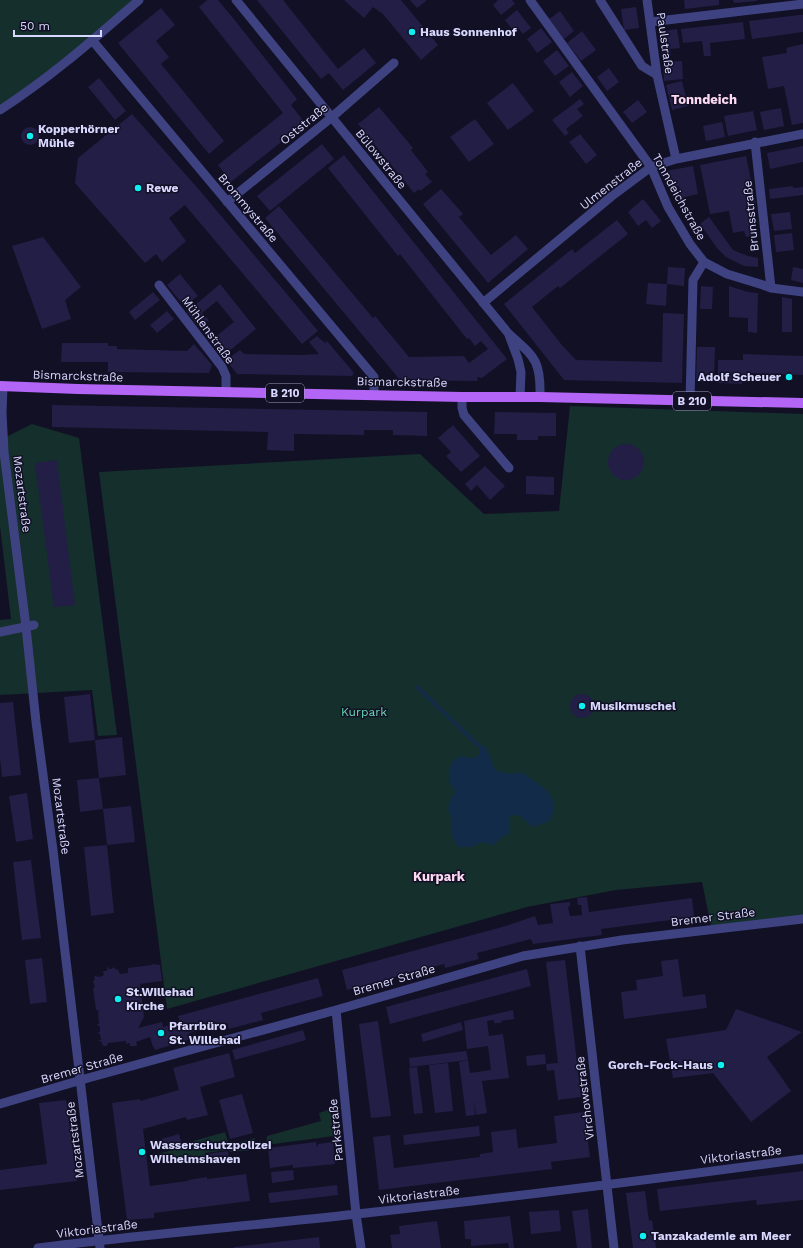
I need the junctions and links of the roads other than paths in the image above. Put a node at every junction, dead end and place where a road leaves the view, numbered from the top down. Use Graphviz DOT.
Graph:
graph roads {
  1 [pos="138,0"];
  2 [pos="236,0"];
  3 [pos="530,0"];
  4 [pos="600,0"];
  5 [pos="647,0"];
  6 [pos="803,4"];
  7 [pos="650,22"];
  8 [pos="92,40"];
  9 [pos="394,63"];
  10 [pos="656,75"];
  11 [pos="0,110"];
  12 [pos="332,117"];
  13 [pos="803,134"];
  14 [pos="755,142"];
  15 [pos="676,159"];
  16 [pos="651,167"];
  17 [pos="227,202"];
  18 [pos="704,262"];
  19 [pos="159,285"];
  20 [pos="771,288"];
  21 [pos="803,292"];
  22 [pos="483,303"];
  23 [pos="508,333"];
  24 [pos="1,386"];
  25 [pos="226,392"];
  26 [pos="374,395"];
  27 [pos="462,397"];
  28 [pos="520,397"];
  29 [pos="540,397"];
  30 [pos="690,401"];
  31 [pos="803,403"];
  32 [pos="509,468"];
  33 [pos="30,626"];
  34 [pos="0,632"];
  35 [pos="803,919"];
  36 [pos="580,946"];
  37 [pos="336,1010"];
  38 [pos="81,1080"];
  39 [pos="0,1104"];
  40 [pos="803,1159"];
  41 [pos="607,1185"];
  42 [pos="356,1214"];
  43 [pos="100,1244"];
  44 [pos="38,1248"];
  45 [pos="360,1248"];
  46 [pos="614,1248"];
  1 -- 8 [label="street"];
  2 -- 12 [label="street, Bülowstraße"];
  3 -- 16 [label="street, Tonndeichstraße"];
  4 -- 10 [label="street"];
  5 -- 7 [label="street, Paulstraße"];
  6 -- 7 [label="street"];
  7 -- 10 [label="street, Paulstraße"];
  8 -- 11 [label="street"];
  8 -- 17 [label="street, Brommystraße"];
  9 -- 12 [label="street, Oststraße"];
  10 -- 15 [label="street, Paulstraße"];
  12 -- 17 [label="street, Oststraße"];
  12 -- 22 [label="street, Bülowstraße"];
  13 -- 14 [label="street, Ulmenstraße"];
  14 -- 15 [label="street, Ulmenstraße"];
  14 -- 20 [label="street, Brunsstraße"];
  15 -- 16 [label="street, Ulmenstraße"];
  16 -- 18 [label="street, Tonndeichstraße"];
  16 -- 22 [label="street, Ulmenstraße"];
  17 -- 26 [label="street, Brommystraße"];
  18 -- 20 [label="street, Tonndeichstraße"];
  18 -- 30 [label="street"];
  19 -- 25 [label="street, Mühlenstraße"];
  20 -- 21 [label="street, Tonndeichstraße"];
  22 -- 23 [label="street, Bülowstraße"];
  23 -- 28 [label="street, Bülowstraße"];
  23 -- 29 [label="street, Bülowstraße"];
  24 -- 25 [label="main road, Bismarckstraße / B 210"];
  24 -- 33 [label="street, Mozartstraße"];
  25 -- 26 [label="main road, Bismarckstraße / B 210"];
  26 -- 27 [label="main road, Bismarckstraße / B 210"];
  27 -- 28 [label="main road, Bismarckstraße / B 210"];
  27 -- 32 [label="street"];
  28 -- 29 [label="main road, Bismarckstraße / B 210"];
  29 -- 30 [label="main road, Bismarckstraße / B 210"];
  30 -- 31 [label="main road, Bismarckstraße / B 210"];
  33 -- 34 [label="street"];
  33 -- 38 [label="street, Mozartstraße"];
  35 -- 36 [label="street, Bremer Straße"];
  36 -- 37 [label="street, Bremer Straße"];
  36 -- 41 [label="street, Virchowstraße"];
  37 -- 38 [label="street, Bremer Straße"];
  37 -- 42 [label="street, Parkstraße"];
  38 -- 39 [label="street, Bremer Straße"];
  38 -- 43 [label="street, Mozartstraße"];
  40 -- 41 [label="street, Viktoriastraße"];
  41 -- 42 [label="street, Viktoriastraße"];
  41 -- 46 [label="street, Virchowstraße"];
  42 -- 43 [label="street, Viktoriastraße"];
  42 -- 45 [label="street, Parkstraße"];
  43 -- 44 [label="street, Viktoriastraße"];
}
